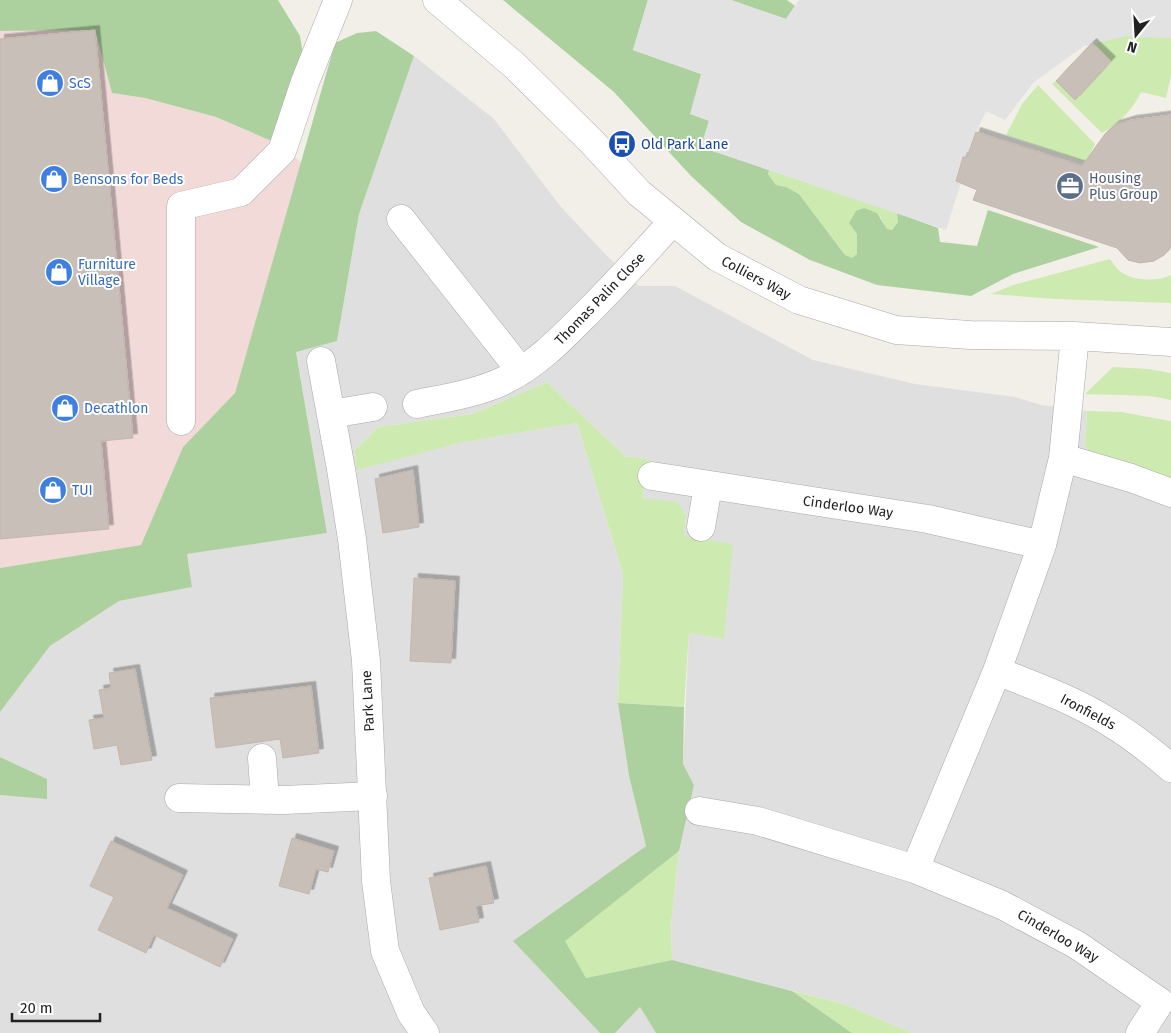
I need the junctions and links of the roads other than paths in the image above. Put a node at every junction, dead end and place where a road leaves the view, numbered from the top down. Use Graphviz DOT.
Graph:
graph roads {
  1 [pos="338,0"];
  2 [pos="437,0"];
  3 [pos="401,219"];
  4 [pos="673,221"];
  5 [pos="1076,336"];
  6 [pos="1171,342"];
  7 [pos="322,361"];
  8 [pos="521,371"];
  9 [pos="417,404"];
  10 [pos="373,408"];
  11 [pos="331,414"];
  12 [pos="181,421"];
  13 [pos="1063,458"];
  14 [pos="652,476"];
  15 [pos="708,486"];
  16 [pos="1171,493"];
  17 [pos="701,527"];
  18 [pos="1042,545"];
  19 [pos="997,671"];
  20 [pos="262,758"];
  21 [pos="1171,768"];
  22 [pos="373,796"];
  23 [pos="179,798"];
  24 [pos="265,800"];
  25 [pos="699,811"];
  26 [pos="915,869"];
  27 [pos="1165,996"];
  28 [pos="425,1033"];
  29 [pos="1140,1033"];
  1 -- 12 [label="street"];
  2 -- 4 [label="street, Colliers Way"];
  3 -- 8 [label="street"];
  4 -- 5 [label="street, Colliers Way"];
  4 -- 8 [label="street, Thomas Palin Close"];
  5 -- 6 [label="street, Colliers Way"];
  5 -- 13 [label="street"];
  7 -- 11 [label="street, Park Lane"];
  8 -- 9 [label="street, Thomas Palin Close"];
  10 -- 11 [label="street"];
  11 -- 22 [label="street, Park Lane"];
  13 -- 16 [label="street"];
  13 -- 18 [label="street"];
  14 -- 15 [label="street, Cinderloo Way"];
  15 -- 17 [label="street"];
  15 -- 18 [label="street, Cinderloo Way"];
  18 -- 19 [label="street"];
  19 -- 21 [label="street, Ironfields"];
  19 -- 26 [label="street"];
  20 -- 24 [label="street"];
  22 -- 24 [label="street"];
  22 -- 28 [label="street, Park Lane"];
  23 -- 24 [label="street"];
  25 -- 26 [label="street, Cinderloo Way"];
  26 -- 27 [label="street, Cinderloo Way"];
  27 -- 29 [label="street, Cinderloo Way"];
}
